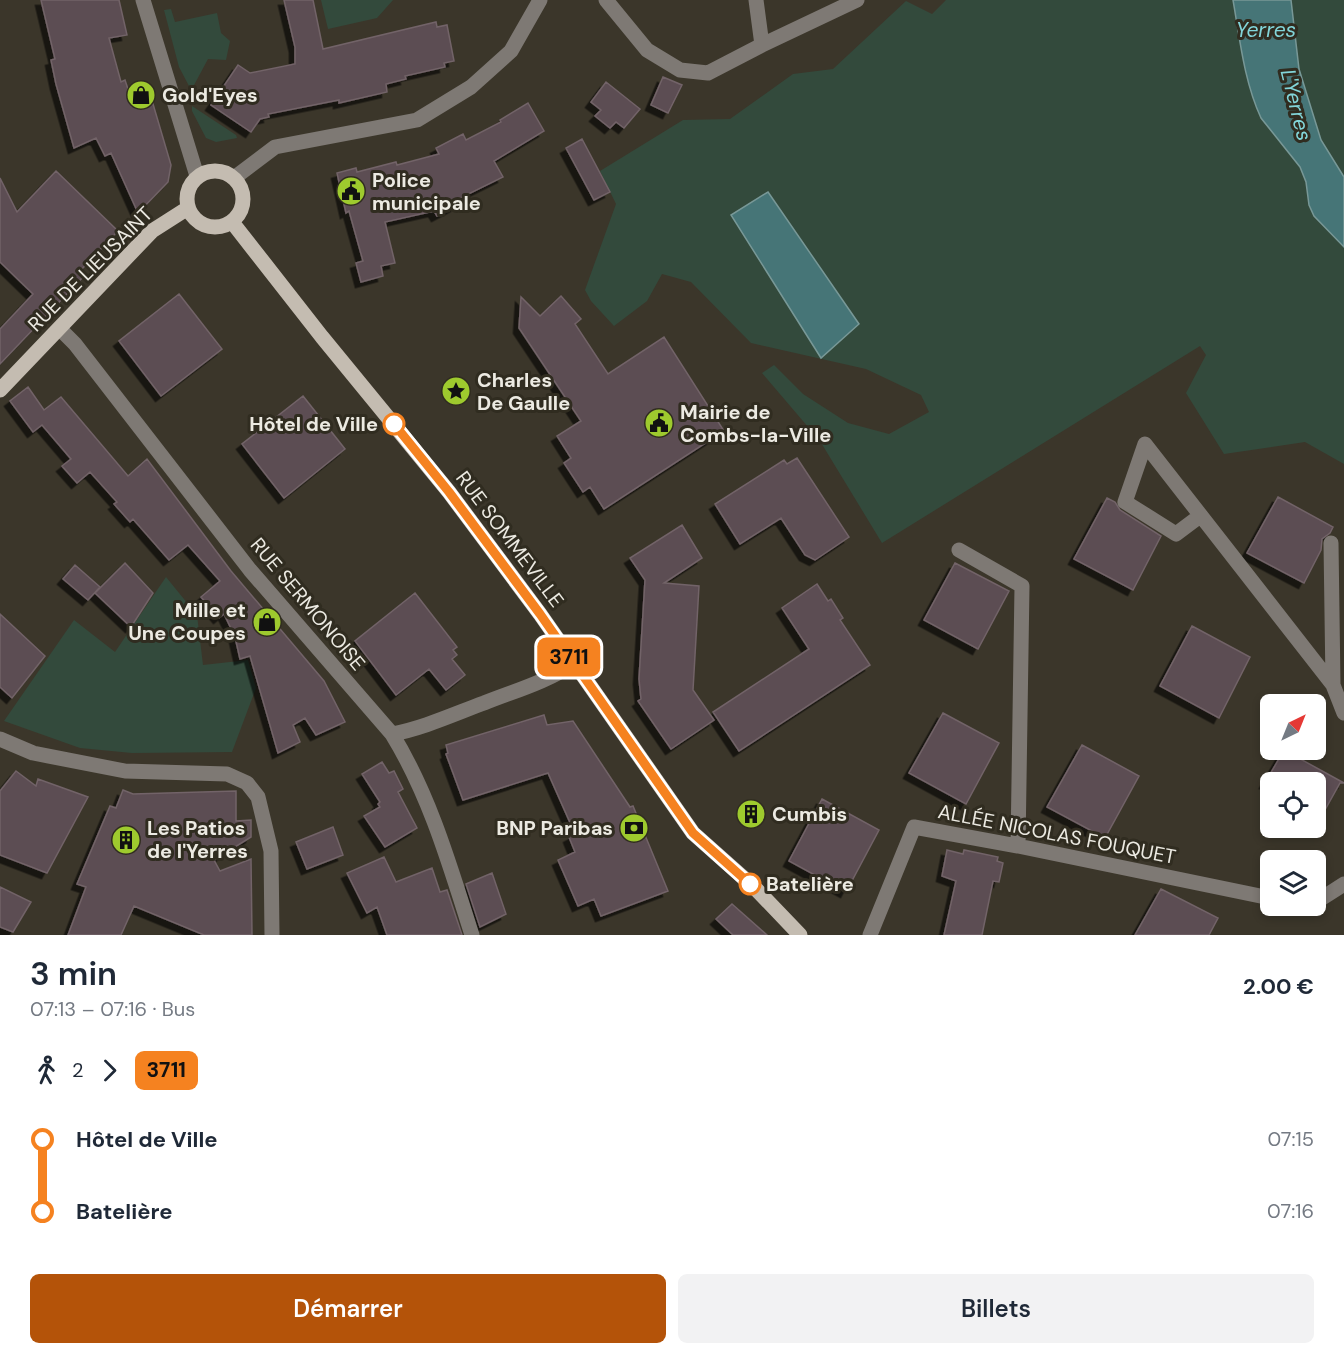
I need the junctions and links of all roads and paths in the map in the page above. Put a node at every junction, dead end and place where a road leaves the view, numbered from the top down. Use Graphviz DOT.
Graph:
graph roads {
  1 [pos="143,0"];
  2 [pos="606,0"];
  3 [pos="756,0"];
  4 [pos="857,0"];
  5 [pos="536,4"];
  6 [pos="762,45"];
  7 [pos="197,176"];
  8 [pos="234,178"];
  9 [pos="188,208"];
  10 [pos="232,222"];
  11 [pos="60,329"];
  12 [pos="0,390"];
  13 [pos="1200,516"];
  14 [pos="1331,543"];
  15 [pos="959,550"];
  16 [pos="574,663"];
  17 [pos="1333,685"];
  18 [pos="1344,713"];
  19 [pos="392,734"];
  20 [pos="0,739"];
  21 [pos="1018,846"];
  22 [pos="1344,884"];
  23 [pos="1260,896"];
  24 [pos="1326,896"];
  25 [pos="273,935"];
  26 [pos="472,935"];
  27 [pos="800,935"];
  28 [pos="870,935"];
  1 -- 7 [label="street"];
  2 -- 6 [label="street"];
  3 -- 6 [label="street"];
  4 -- 6 [label="street"];
  5 -- 8 [label="street"];
  7 -- 8 [label="main road"];
  7 -- 9 [label="main road"];
  8 -- 10 [label="main road"];
  9 -- 10 [label="main road"];
  9 -- 11 [label="main road, RUE DE LIEUSAINT"];
  10 -- 16 [label="main road, RUE SOMMEVILLE"];
  11 -- 12 [label="main road, RUE DE LIEUSAINT"];
  11 -- 19 [label="street, RUE SERMONOISE"];
  13 -- 13 [label="street"];
  13 -- 17 [label="street"];
  14 -- 17 [label="street"];
  15 -- 21 [label="street"];
  16 -- 19 [label="street"];
  16 -- 27 [label="main road, RUE SOMMEVILLE"];
  17 -- 18 [label="street"];
  19 -- 26 [label="street, RUE SERMONOISE"];
  20 -- 25 [label="street"];
  21 -- 23 [label="street, ALLÉE NICOLAS FOUQUET"];
  21 -- 28 [label="street, ALLÉE NICOLAS FOUQUET"];
  22 -- 24 [label="street"];
}
